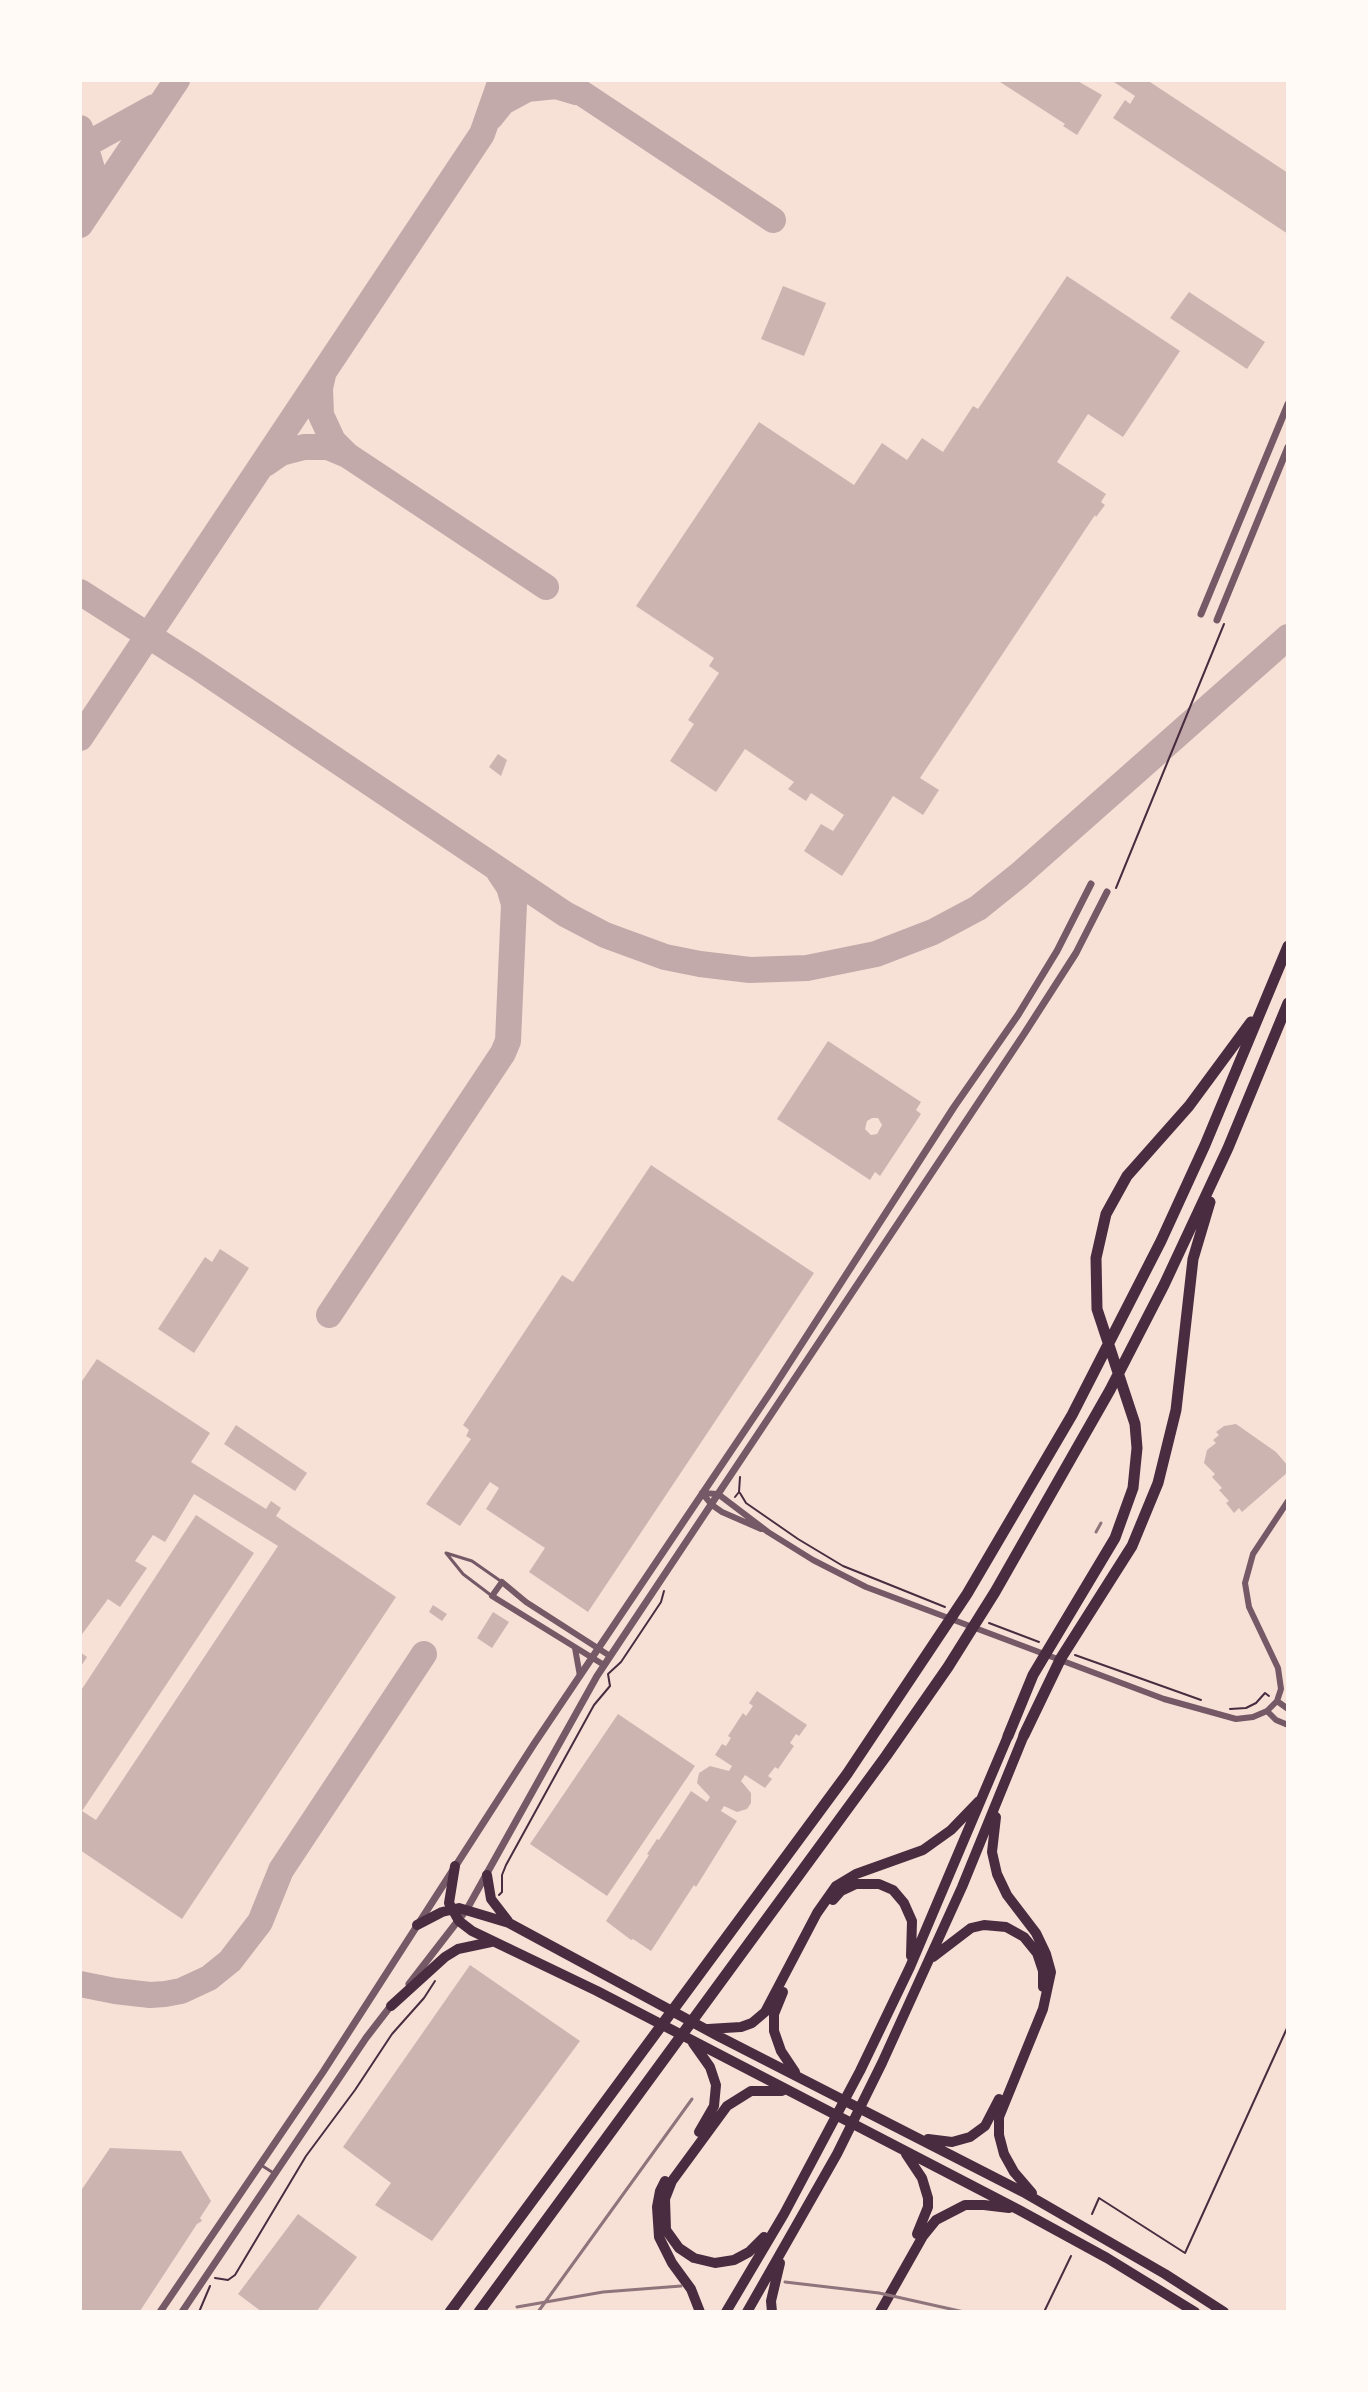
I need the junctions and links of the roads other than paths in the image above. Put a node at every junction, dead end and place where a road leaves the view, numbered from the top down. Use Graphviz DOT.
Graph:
graph roads {
  1 [pos="1288,404"];
  2 [pos="1288,447"];
  3 [pos="1201,614"];
  4 [pos="1221,620"];
  5 [pos="1091,884"];
  6 [pos="1110,893"];
  7 [pos="1288,946"];
  8 [pos="1268,995"];
  9 [pos="1288,1003"];
  10 [pos="1228,1148"];
  11 [pos="702,1493"];
  12 [pos="718,1494"];
  13 [pos="1288,1501"];
  14 [pos="712,1505"];
  15 [pos="768,1532"];
  16 [pos="502,1582"];
  17 [pos="492,1596"];
  18 [pos="575,1648"];
  19 [pos="599,1648"];
  20 [pos="610,1656"];
  21 [pos="592,1658"];
  22 [pos="604,1665"];
  23 [pos="581,1676"];
  24 [pos="1277,1701"];
  25 [pos="1288,1709"];
  26 [pos="1267,1711"];
  27 [pos="1288,1725"];
  28 [pos="1024,1735"];
  29 [pos="1008,1736"];
  30 [pos="985,1794"];
  31 [pos="999,1799"];
  32 [pos="455,1866"];
  33 [pos="487,1875"];
  34 [pos="452,1909"];
  35 [pos="467,1909"];
  36 [pos="459,1921"];
  37 [pos="509,1923"];
  38 [pos="417,1925"];
  39 [pos="493,1942"];
  40 [pos="932,1958"];
  41 [pos="910,1967"];
  42 [pos="391,2006"];
  43 [pos="722,2033"];
  44 [pos="709,2056"];
  45 [pos="799,2077"];
  46 [pos="792,2093"];
  47 [pos="917,2137"];
  48 [pos="904,2153"];
  49 [pos="260,2165"];
  50 [pos="275,2174"];
  51 [pos="1040,2202"];
  52 [pos="1019,2210"];
  53 [pos="784,2214"];
  54 [pos="783,2252"];
  55 [pos="902,2268"];
  56 [pos="160,2312"];
  57 [pos="182,2312"];
  58 [pos="450,2312"];
  59 [pos="479,2312"];
  60 [pos="700,2312"];
  61 [pos="726,2312"];
  62 [pos="747,2312"];
  63 [pos="772,2312"];
  64 [pos="873,2312"];
  65 [pos="880,2312"];
  66 [pos="1195,2312"];
  67 [pos="1224,2312"];
  1 -- 3 [label="street"];
  2 -- 4 [label="street"];
  5 -- 11 [label="street"];
  6 -- 12 [label="street"];
  7 -- 8 [label="highway"];
  8 -- 29 [label="highway"];
  8 -- 58 [label="highway"];
  9 -- 10 [label="highway"];
  10 -- 28 [label="highway"];
  10 -- 59 [label="highway"];
  11 -- 12 [label="street"];
  11 -- 14 [label="street"];
  11 -- 19 [label="street"];
  12 -- 14 [label="street"];
  12 -- 15 [label="street"];
  13 -- 24 [label="street"];
  14 -- 15 [label="street"];
  14 -- 20 [label="street"];
  15 -- 26 [label="street"];
  16 -- 17 [label="street"];
  16 -- 17 [label="lane"];
  16 -- 19 [label="street"];
  17 -- 18 [label="street"];
  18 -- 21 [label="street"];
  18 -- 23 [label="street"];
  19 -- 20 [label="street"];
  19 -- 21 [label="street"];
  20 -- 22 [label="street"];
  21 -- 22 [label="street"];
  21 -- 23 [label="street"];
  22 -- 33 [label="street"];
  23 -- 32 [label="street"];
  24 -- 25 [label="street"];
  24 -- 26 [label="street"];
  26 -- 27 [label="street"];
  28 -- 31 [label="highway"];
  29 -- 30 [label="highway"];
  30 -- 41 [label="highway"];
  30 -- 43 [label="highway"];
  31 -- 40 [label="highway"];
  31 -- 51 [label="highway"];
  32 -- 34 [label="highway"];
  32 -- 38 [label="street"];
  33 -- 35 [label="street"];
  33 -- 37 [label="highway"];
  34 -- 35 [label="highway"];
  34 -- 36 [label="highway"];
  34 -- 38 [label="highway"];
  35 -- 36 [label="street"];
  35 -- 37 [label="highway"];
  36 -- 39 [label="highway"];
  36 -- 42 [label="street"];
  37 -- 43 [label="highway"];
  38 -- 49 [label="street"];
  39 -- 42 [label="highway"];
  39 -- 44 [label="highway"];
  40 -- 47 [label="highway"];
  40 -- 54 [label="highway"];
  41 -- 45 [label="highway"];
  41 -- 53 [label="highway"];
  42 -- 50 [label="street"];
  43 -- 45 [label="highway"];
  44 -- 46 [label="highway"];
  44 -- 60 [label="highway"];
  45 -- 47 [label="highway"];
  46 -- 48 [label="highway"];
  46 -- 53 [label="highway"];
  47 -- 51 [label="highway"];
  48 -- 52 [label="highway"];
  48 -- 55 [label="highway"];
  49 -- 50 [label="lane"];
  49 -- 56 [label="street"];
  50 -- 57 [label="street"];
  51 -- 67 [label="highway"];
  52 -- 55 [label="highway"];
  52 -- 66 [label="highway"];
  53 -- 61 [label="highway"];
  54 -- 62 [label="highway"];
  54 -- 63 [label="highway"];
  55 -- 64 [label="highway"];
  55 -- 65 [label="highway"];
}
